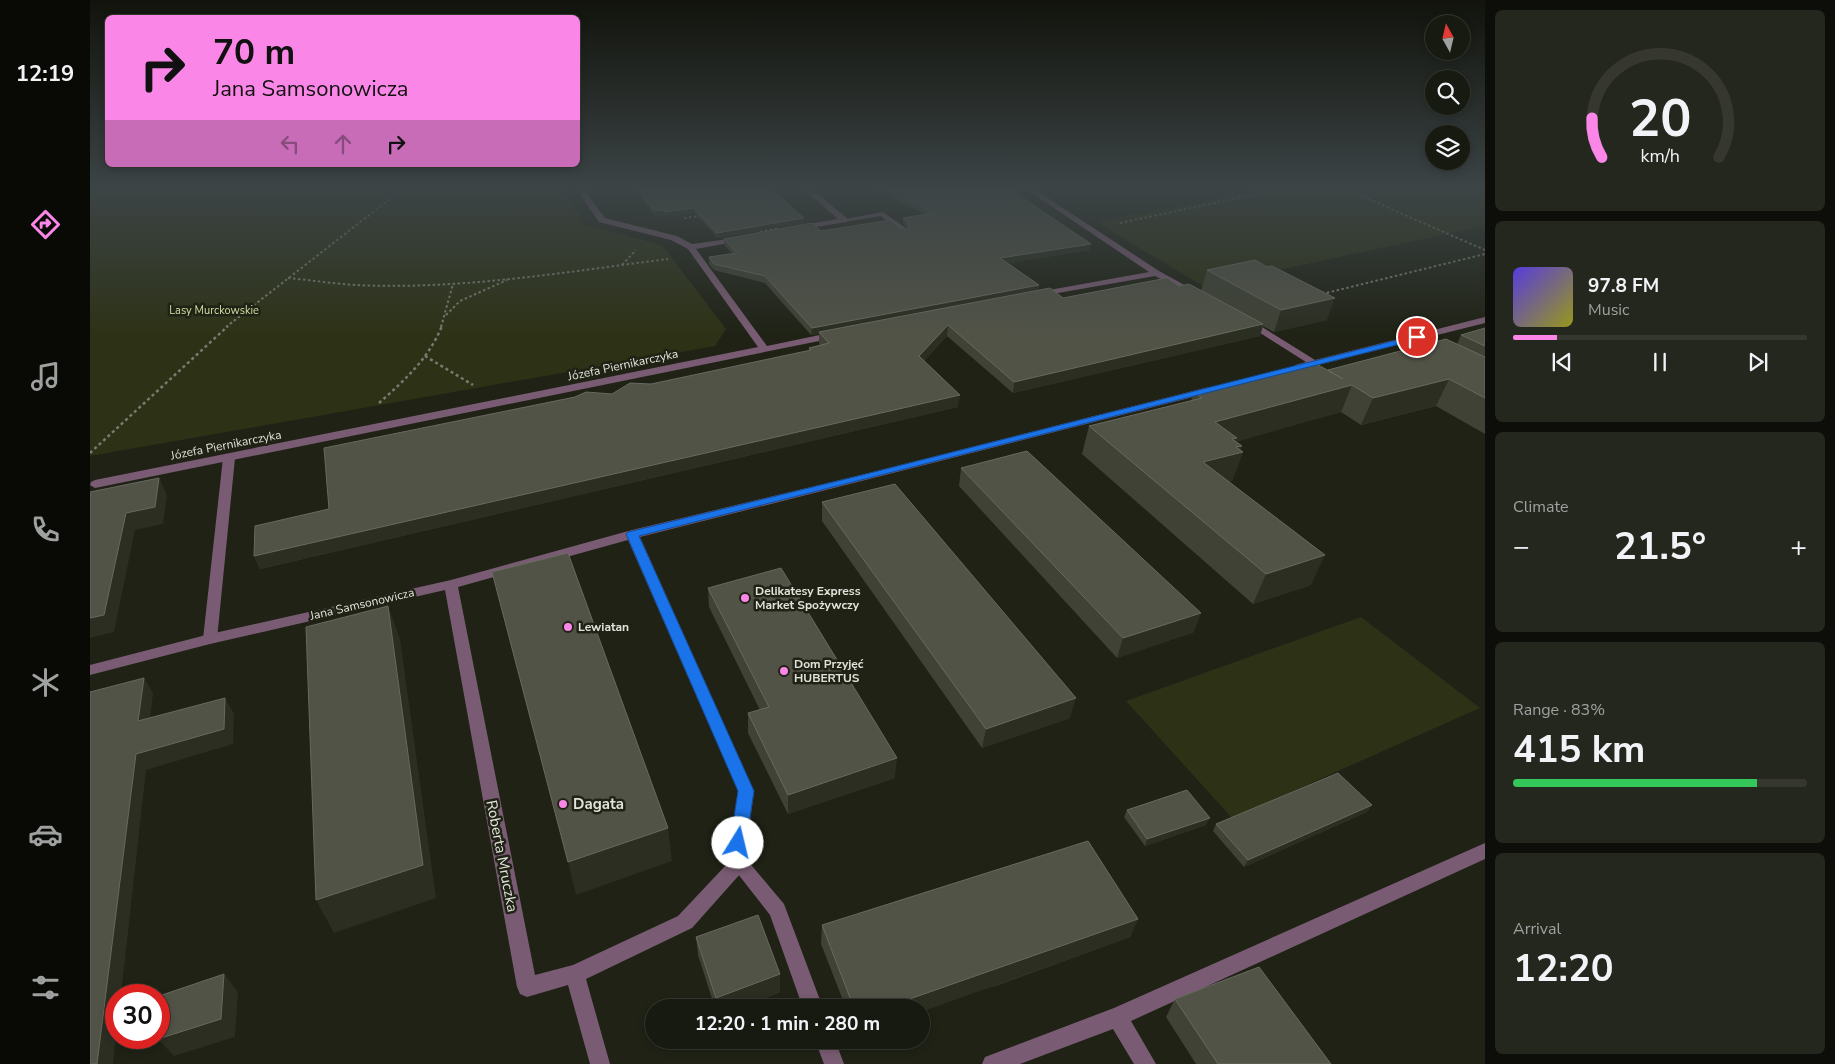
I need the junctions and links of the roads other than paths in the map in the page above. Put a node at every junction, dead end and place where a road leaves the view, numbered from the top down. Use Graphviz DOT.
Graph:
graph roads {
  1 [pos="669,237"];
  2 [pos="1103,237"];
  3 [pos="747,238"];
  4 [pos="694,251"];
  5 [pos="1156,272"];
  6 [pos="1028,297"];
  7 [pos="1204,298"];
  8 [pos="1236,315"];
  9 [pos="1485,320"];
  10 [pos="842,334"];
  11 [pos="1400,342"];
  12 [pos="764,349"];
  13 [pos="1414,349"];
  14 [pos="1314,363"];
  15 [pos="1285,370"];
  16 [pos="1217,387"];
  17 [pos="230,458"];
  18 [pos="95,484"];
  19 [pos="632,534"];
  20 [pos="451,584"];
  21 [pos="210,639"];
  22 [pos="90,670"];
  23 [pos="1485,851"];
  24 [pos="736,860"];
  25 [pos="575,974"];
  26 [pos="810,999"];
  27 [pos="1117,1017"];
  28 [pos="828,1049"];
  29 [pos="600,1064"];
  30 [pos="834,1064"];
  31 [pos="992,1064"];
  32 [pos="1146,1064"];
  1 -- 4 [label="street"];
  2 -- 5 [label="street"];
  3 -- 4 [label="street"];
  4 -- 12 [label="street"];
  5 -- 6 [label="street"];
  5 -- 7 [label="street"];
  8 -- 14 [label="street"];
  9 -- 11 [label="street"];
  10 -- 12 [label="street, Józefa Piernikarczyka"];
  11 -- 13 [label="street"];
  11 -- 14 [label="street"];
  12 -- 17 [label="street, Józefa Piernikarczyka"];
  14 -- 15 [label="street"];
  16 -- 19 [label="street, Jana Samsonowicza"];
  17 -- 18 [label="street, Józefa Piernikarczyka"];
  17 -- 21 [label="street"];
  19 -- 20 [label="street, Jana Samsonowicza"];
  19 -- 24 [label="street"];
  20 -- 21 [label="street, Jana Samsonowicza"];
  20 -- 25 [label="street, Roberta Mruczka"];
  21 -- 22 [label="street, Jana Samsonowicza"];
  23 -- 27 [label="street"];
  24 -- 25 [label="street"];
  24 -- 26 [label="street"];
  25 -- 29 [label="street"];
  27 -- 31 [label="street"];
  27 -- 32 [label="street"];
  28 -- 30 [label="street"];
}
